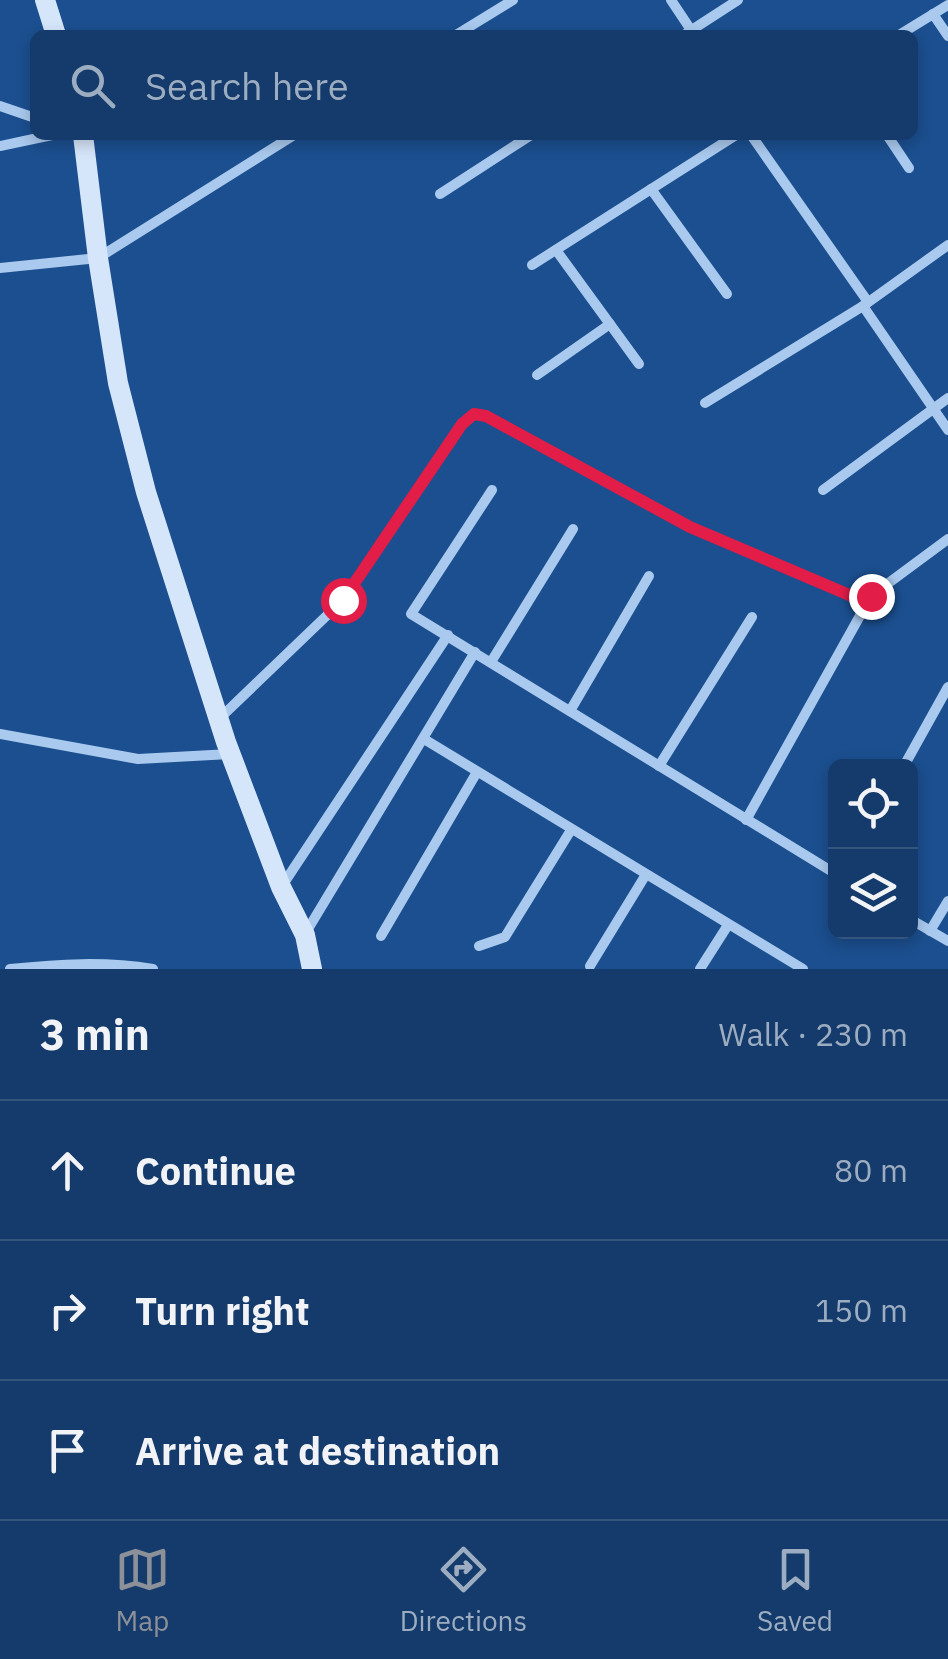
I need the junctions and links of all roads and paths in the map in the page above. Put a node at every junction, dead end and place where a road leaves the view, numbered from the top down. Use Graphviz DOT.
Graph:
graph roads {
  1 [pos="45,0"];
  2 [pos="513,0"];
  3 [pos="671,0"];
  4 [pos="738,0"];
  5 [pos="948,5"];
  6 [pos="933,14"];
  7 [pos="54,30"];
  8 [pos="464,30"];
  9 [pos="686,30"];
  10 [pos="692,30"];
  11 [pos="907,30"];
  12 [pos="948,36"];
  13 [pos="0,106"];
  14 [pos="30,116"];
  15 [pos="30,140"];
  16 [pos="84,140"];
  17 [pos="286,140"];
  18 [pos="523,140"];
  19 [pos="728,140"];
  20 [pos="754,140"];
  21 [pos="889,140"];
  22 [pos="0,146"];
  23 [pos="908,168"];
  24 [pos="650,189"];
  25 [pos="440,194"];
  26 [pos="948,245"];
  27 [pos="556,250"];
  28 [pos="98,258"];
  29 [pos="532,264"];
  30 [pos="0,268"];
  31 [pos="727,294"];
  32 [pos="865,304"];
  33 [pos="610,324"];
  34 [pos="639,364"];
  35 [pos="537,375"];
  36 [pos="948,398"];
  37 [pos="706,403"];
  38 [pos="933,408"];
  39 [pos="948,430"];
  40 [pos="492,490"];
  41 [pos="823,490"];
  42 [pos="574,528"];
  43 [pos="948,539"];
  44 [pos="649,576"];
  45 [pos="868,603"];
  46 [pos="752,617"];
  47 [pos="448,636"];
  48 [pos="475,652"];
  49 [pos="491,662"];
  50 [pos="948,688"];
  51 [pos="570,711"];
  52 [pos="219,719"];
  53 [pos="0,734"];
  54 [pos="424,739"];
  55 [pos="231,754"];
  56 [pos="908,759"];
  57 [pos="659,766"];
  58 [pos="477,772"];
  59 [pos="746,820"];
  60 [pos="571,830"];
  61 [pos="828,869"];
  62 [pos="645,876"];
  63 [pos="281,887"];
  64 [pos="948,901"];
  65 [pos="918,923"];
  66 [pos="728,924"];
  67 [pos="930,930"];
  68 [pos="305,935"];
  69 [pos="382,936"];
  70 [pos="948,941"];
  71 [pos="479,946"];
  72 [pos="590,966"];
  73 [pos="10,969"];
  74 [pos="152,969"];
  75 [pos="312,969"];
  76 [pos="700,969"];
  77 [pos="803,969"];
  1 -- 7 [label="street"];
  2 -- 8 [label="street"];
  3 -- 9 [label="street"];
  4 -- 10 [label="street"];
  5 -- 6 [label="street"];
  6 -- 11 [label="street"];
  6 -- 12 [label="street"];
  13 -- 14 [label="street"];
  15 -- 22 [label="street"];
  16 -- 28 [label="street"];
  17 -- 28 [label="street"];
  18 -- 25 [label="street"];
  19 -- 24 [label="street"];
  20 -- 32 [label="street"];
  21 -- 23 [label="street"];
  24 -- 27 [label="street"];
  24 -- 31 [label="street"];
  26 -- 32 [label="street"];
  27 -- 29 [label="street"];
  27 -- 33 [label="street"];
  28 -- 30 [label="street"];
  28 -- 52 [label="street"];
  32 -- 37 [label="street"];
  32 -- 38 [label="street"];
  33 -- 34 [label="street"];
  33 -- 35 [label="street"];
  36 -- 38 [label="street"];
  38 -- 39 [label="street"];
  38 -- 41 [label="street"];
  40 -- 47 [label="street"];
  42 -- 49 [label="street"];
  43 -- 45 [label="street"];
  44 -- 51 [label="street"];
  45 -- 52 [label="street"];
  45 -- 59 [label="street"];
  46 -- 57 [label="street"];
  47 -- 48 [label="street"];
  47 -- 63 [label="street"];
  48 -- 49 [label="street"];
  48 -- 54 [label="street"];
  49 -- 51 [label="street"];
  50 -- 56 [label="street"];
  51 -- 57 [label="street"];
  52 -- 55 [label="street"];
  53 -- 55 [label="street"];
  54 -- 58 [label="street"];
  54 -- 68 [label="street"];
  55 -- 63 [label="street"];
  57 -- 59 [label="street"];
  58 -- 60 [label="street"];
  58 -- 69 [label="street"];
  59 -- 61 [label="street"];
  60 -- 62 [label="street"];
  60 -- 71 [label="street"];
  62 -- 66 [label="street"];
  62 -- 72 [label="street"];
  63 -- 68 [label="street"];
  64 -- 67 [label="street"];
  65 -- 67 [label="street"];
  66 -- 76 [label="street"];
  66 -- 77 [label="street"];
  67 -- 70 [label="street"];
  68 -- 75 [label="street"];
  73 -- 74 [label="street"];
}
